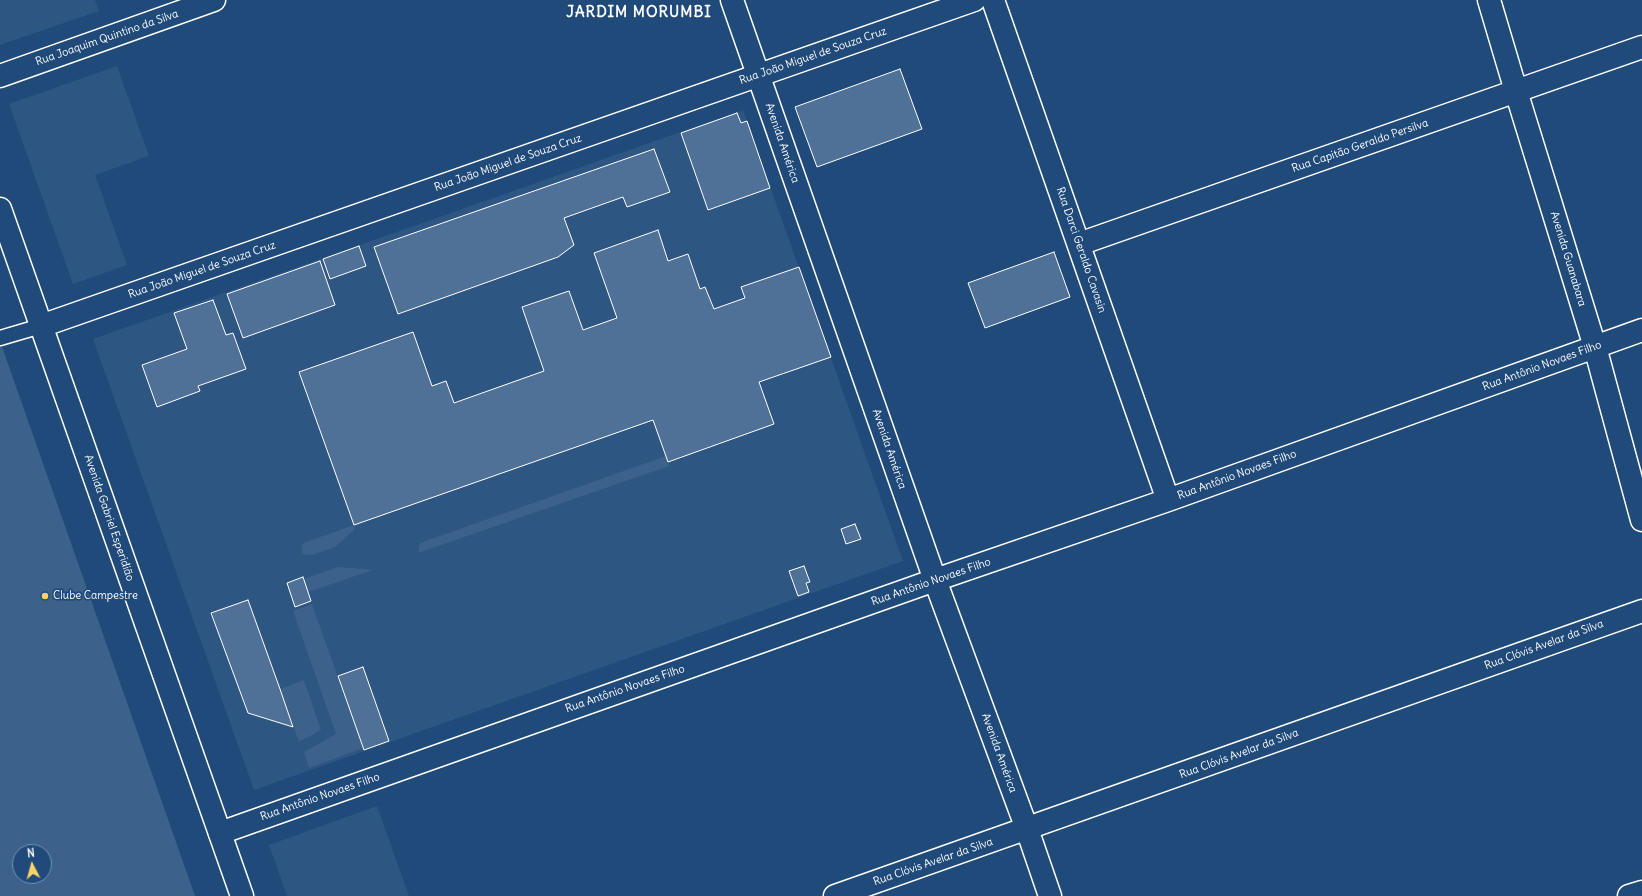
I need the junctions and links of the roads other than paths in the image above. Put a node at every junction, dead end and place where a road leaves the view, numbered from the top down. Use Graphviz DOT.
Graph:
graph roads {
  1 [pos="214,0"];
  2 [pos="732,0"];
  3 [pos="974,0"];
  4 [pos="993,0"];
  5 [pos="1489,0"];
  6 [pos="1642,47"];
  7 [pos="758,75"];
  8 [pos="0,76"];
  9 [pos="1516,91"];
  10 [pos="0,209"];
  11 [pos="1079,244"];
  12 [pos="41,326"];
  13 [pos="1642,330"];
  14 [pos="0,338"];
  15 [pos="1595,347"];
  16 [pos="1168,500"];
  17 [pos="1642,520"];
  18 [pos="935,580"];
  19 [pos="1642,611"];
  20 [pos="1027,829"];
  21 [pos="220,833"];
  22 [pos="1642,892"];
  23 [pos="242,896"];
  24 [pos="835,896"];
  25 [pos="1050,896"];
  26 [pos="1629,896"];
  1 -- 8 [label="street, Rua Joaquim Quintino da Silva"];
  2 -- 7 [label="street, Avenida América"];
  3 -- 7 [label="street, Rua João Miguel de Souza Cruz"];
  4 -- 11 [label="street, Rua Darci Geraldo Cavasin"];
  5 -- 9 [label="street, Avenida Guanabara"];
  6 -- 9 [label="street, Rua Capitão Geraldo Persilva"];
  7 -- 12 [label="street, Rua João Miguel de Souza Cruz"];
  7 -- 18 [label="street, Avenida América"];
  9 -- 11 [label="street, Rua Capitão Geraldo Persilva"];
  9 -- 15 [label="street, Avenida Guanabara"];
  10 -- 12 [label="street, Avenida Gabriel Esperidião"];
  11 -- 16 [label="street, Rua Darci Geraldo Cavasin"];
  12 -- 14 [label="lane"];
  12 -- 21 [label="street, Avenida Gabriel Esperidião"];
  13 -- 15 [label="street, Rua Antônio Novaes Filho"];
  15 -- 16 [label="street, Rua Antônio Novaes Filho"];
  15 -- 17 [label="street, Avenida Guanabara"];
  16 -- 18 [label="street, Rua Antônio Novaes Filho"];
  18 -- 20 [label="street, Avenida América"];
  18 -- 21 [label="street, Rua Antônio Novaes Filho"];
  19 -- 20 [label="street, Rua Clóvis Avelar da Silva"];
  20 -- 24 [label="street, Rua Clóvis Avelar da Silva"];
  20 -- 25 [label="street, Avenida América"];
  21 -- 23 [label="street, Avenida Gabriel Esperidião"];
  22 -- 26 [label="street"];
}
